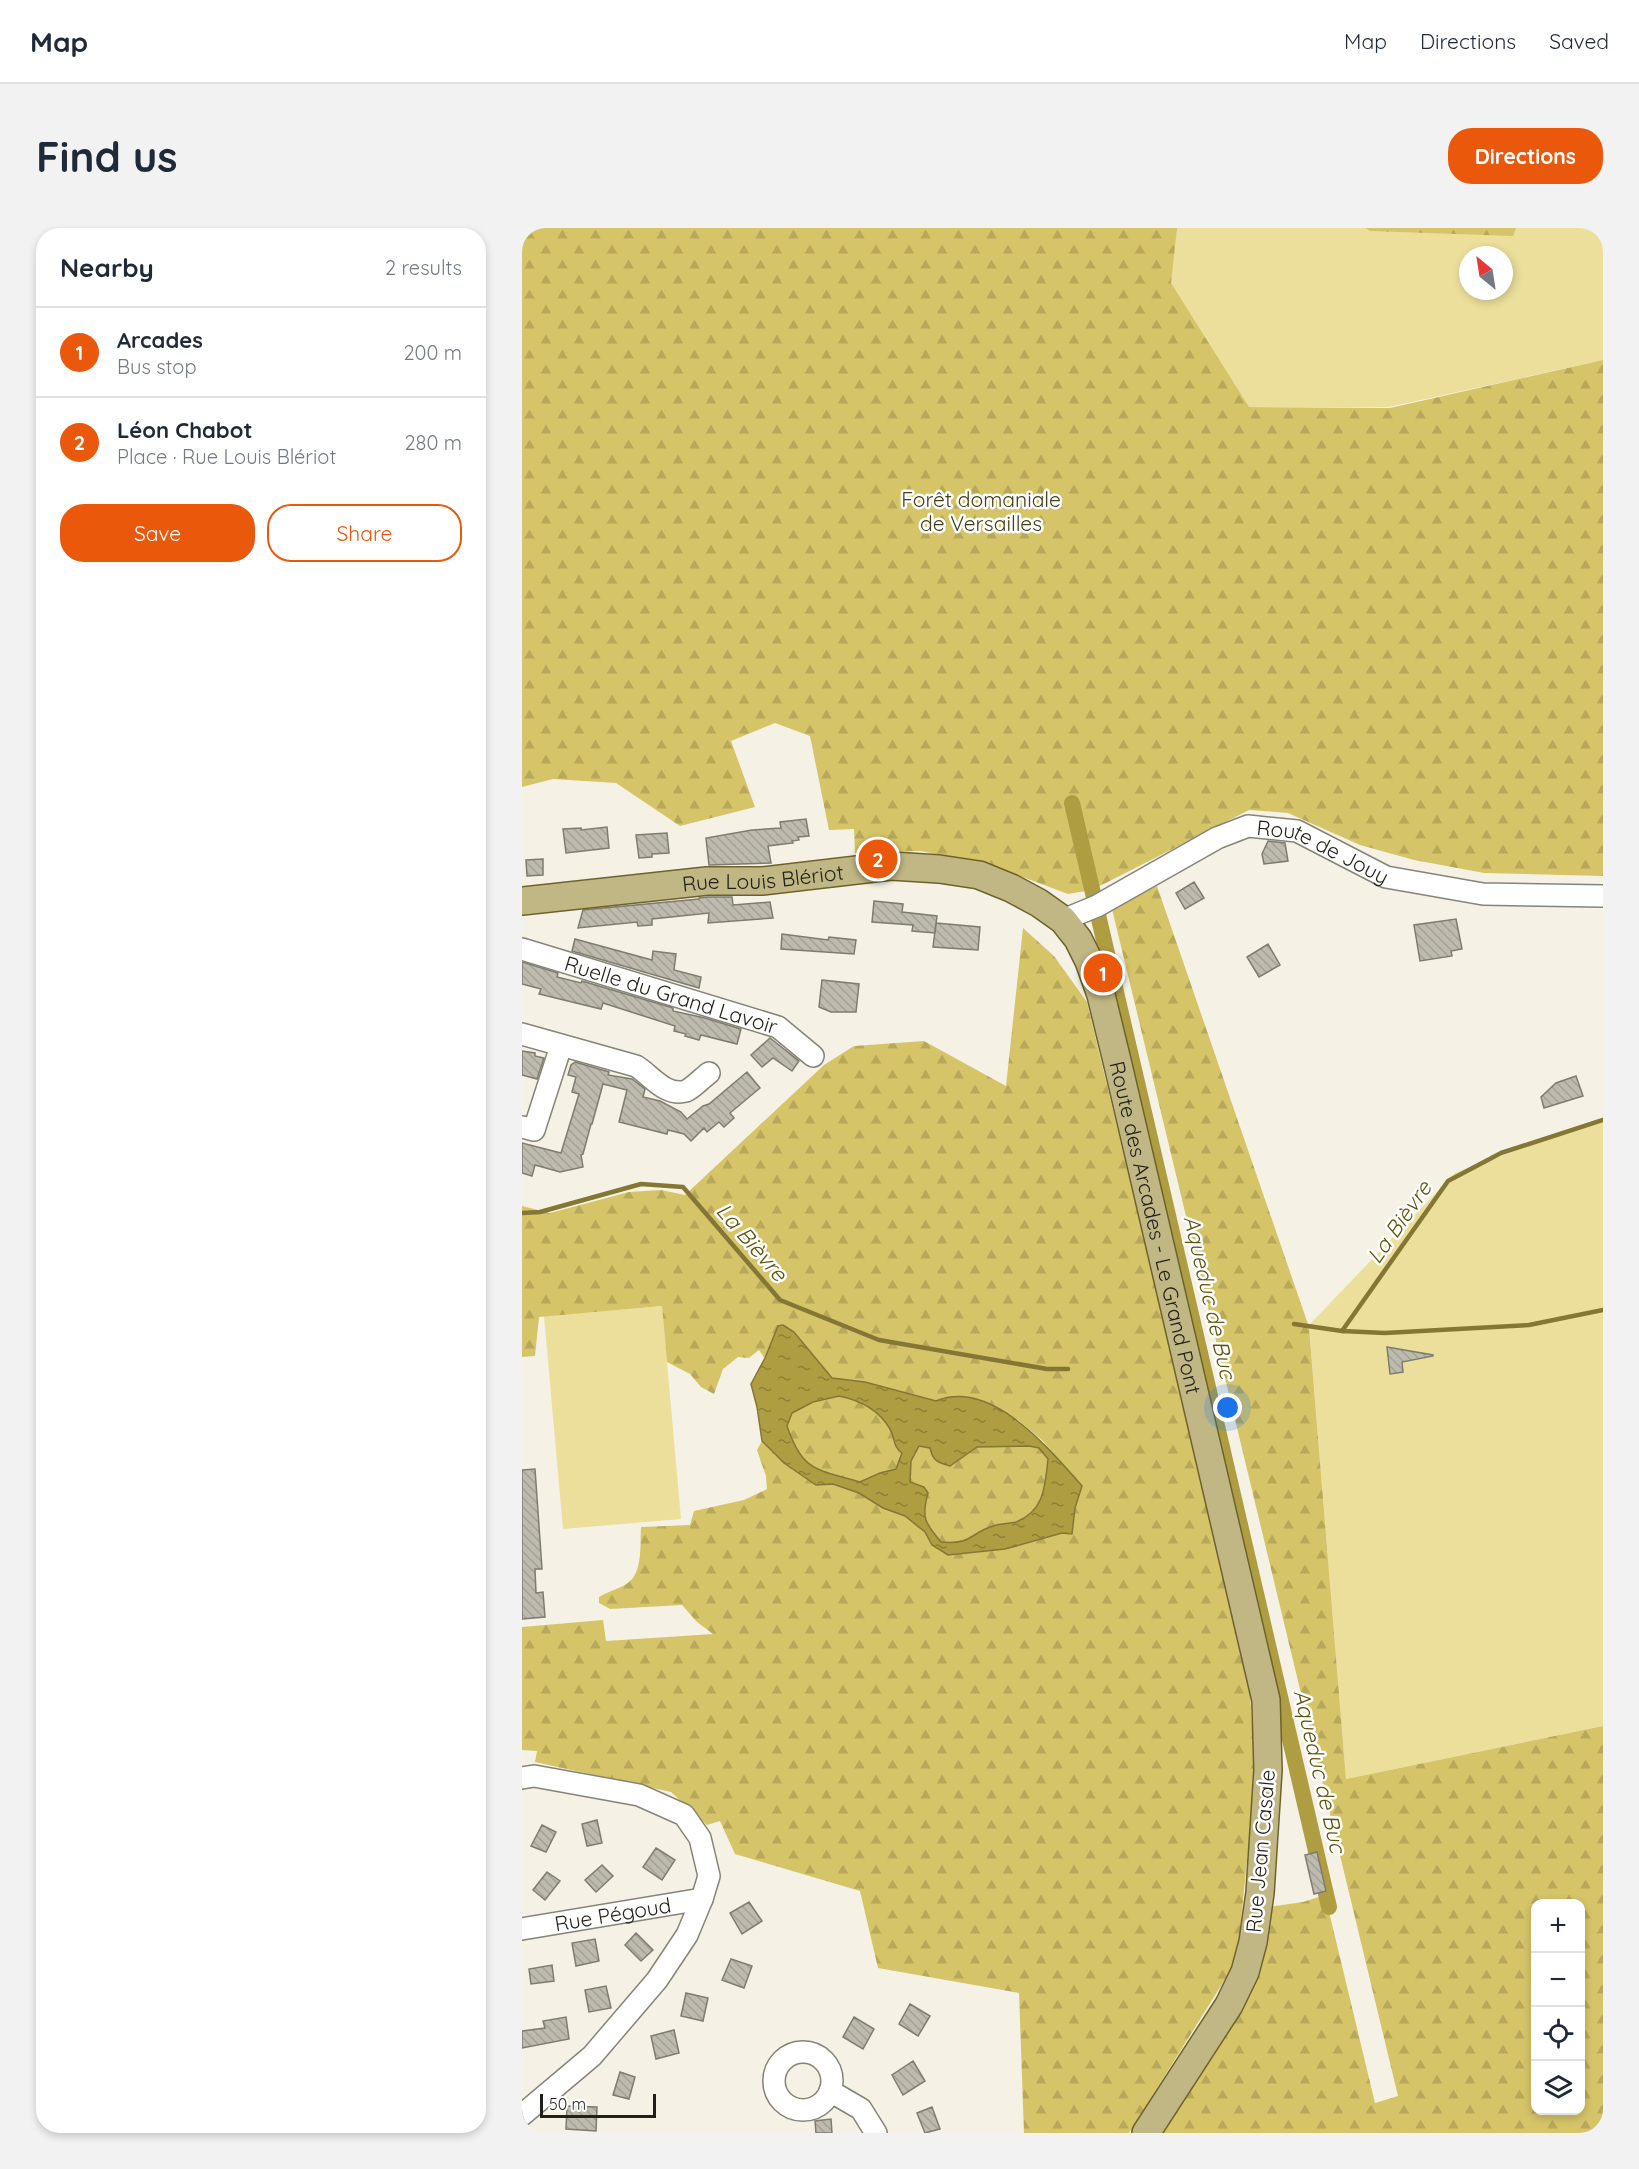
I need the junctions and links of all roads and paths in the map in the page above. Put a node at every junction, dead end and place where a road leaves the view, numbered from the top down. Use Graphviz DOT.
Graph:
graph roads {
  1 [pos="1603,896"];
  2 [pos="522,901"];
  3 [pos="1063,920"];
  4 [pos="522,950"];
  5 [pos="522,1034"];
  6 [pos="561,1047"];
  7 [pos="813,1056"];
  8 [pos="709,1073"];
  9 [pos="522,1127"];
  10 [pos="1267,1720"];
  11 [pos="522,1778"];
  12 [pos="702,1899"];
  13 [pos="522,1929"];
  14 [pos="830,2091"];
  15 [pos="522,2115"];
  16 [pos="876,2133"];
  17 [pos="1146,2133"];
  1 -- 3 [label="street, Route de Jouy"];
  2 -- 3 [label="main road, Rue Louis Blériot"];
  3 -- 10 [label="main road, Route des Arcades - Le Grand Pont"];
  4 -- 7 [label="street, Ruelle du Grand Lavoir"];
  5 -- 6 [label="street"];
  6 -- 8 [label="street"];
  6 -- 9 [label="street"];
  10 -- 17 [label="main road, Rue Jean Casale"];
  11 -- 12 [label="street"];
  12 -- 13 [label="street, Rue Pégoud"];
  12 -- 15 [label="street"];
  14 -- 16 [label="street"];
}
